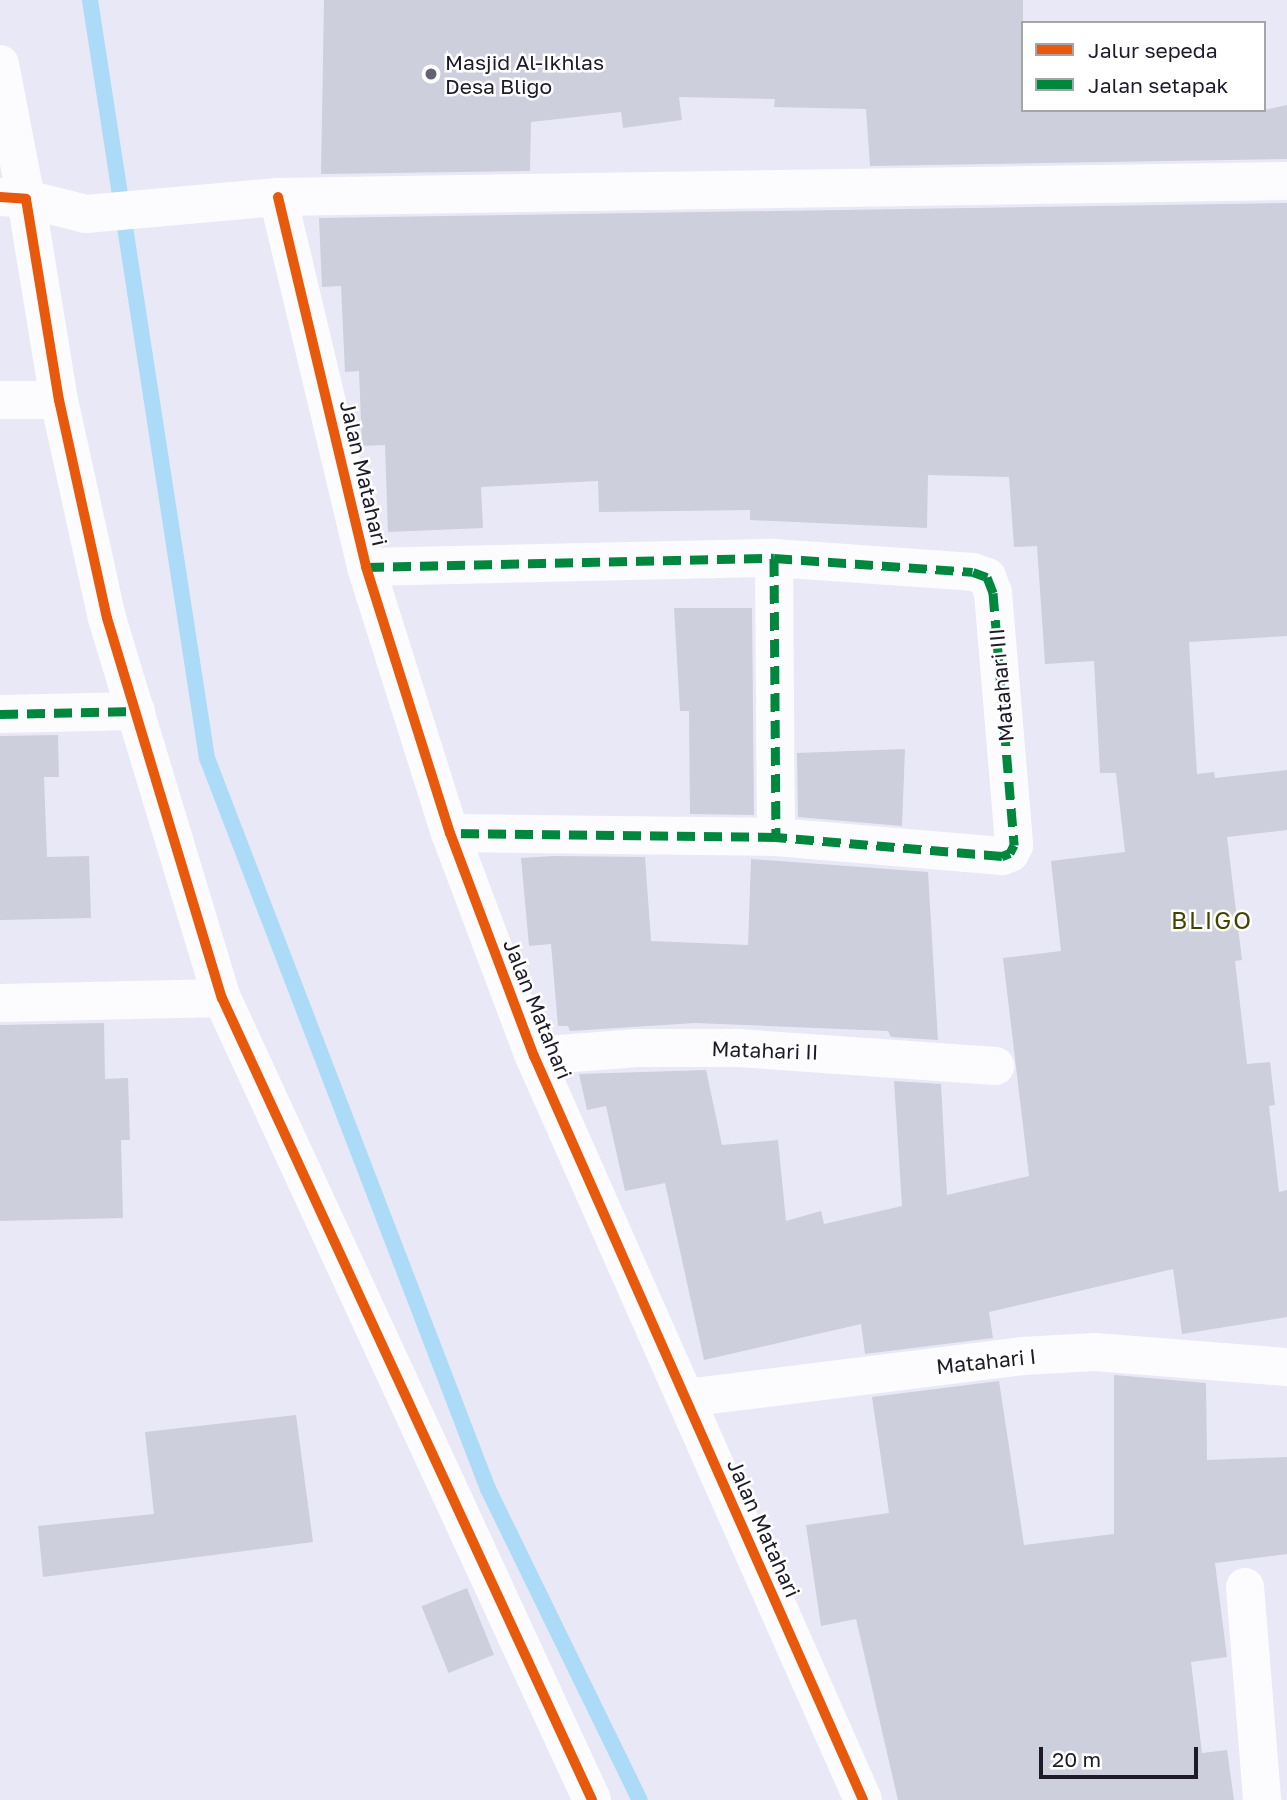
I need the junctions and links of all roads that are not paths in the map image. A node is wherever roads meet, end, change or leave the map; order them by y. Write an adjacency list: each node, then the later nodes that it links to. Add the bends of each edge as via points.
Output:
1 (0, 64): 4 (street)
2 (1287, 181): 3 (street)
3 (278, 197): 4 (street, via 86,214); 8 (street, Jalan Matahari)
4 (13, 198): 6 (street)
5 (0, 400): 6 (street)
6 (59, 400): 9 (street, via 107,618)
7 (774, 558): 8 (street, Matahari III); 12 (street); 12 (street, Matahari III, via 987,577 993,593 1014,845 1002,856)
8 (366, 567): 11 (street, Jalan Matahari)
9 (136, 711): 10 (street); 13 (street)
10 (0, 714)
11 (450, 833): 12 (street, Matahari III); 15 (street, Jalan Matahari)
12 (776, 836)
13 (222, 998): 14 (street); 20 (street)
14 (0, 1003)
15 (534, 1056): 16 (street, Matahari II, via 638,1048 738,1048); 18 (street, Jalan Matahari)
16 (995, 1066)
17 (1287, 1367): 18 (street, Matahari I, via 1095,1352 1046,1354)
18 (686, 1398): 21 (street, Jalan Matahari)
19 (1245, 1587): 22 (street)
20 (592, 1800)
21 (863, 1800)
22 (1262, 1800)

